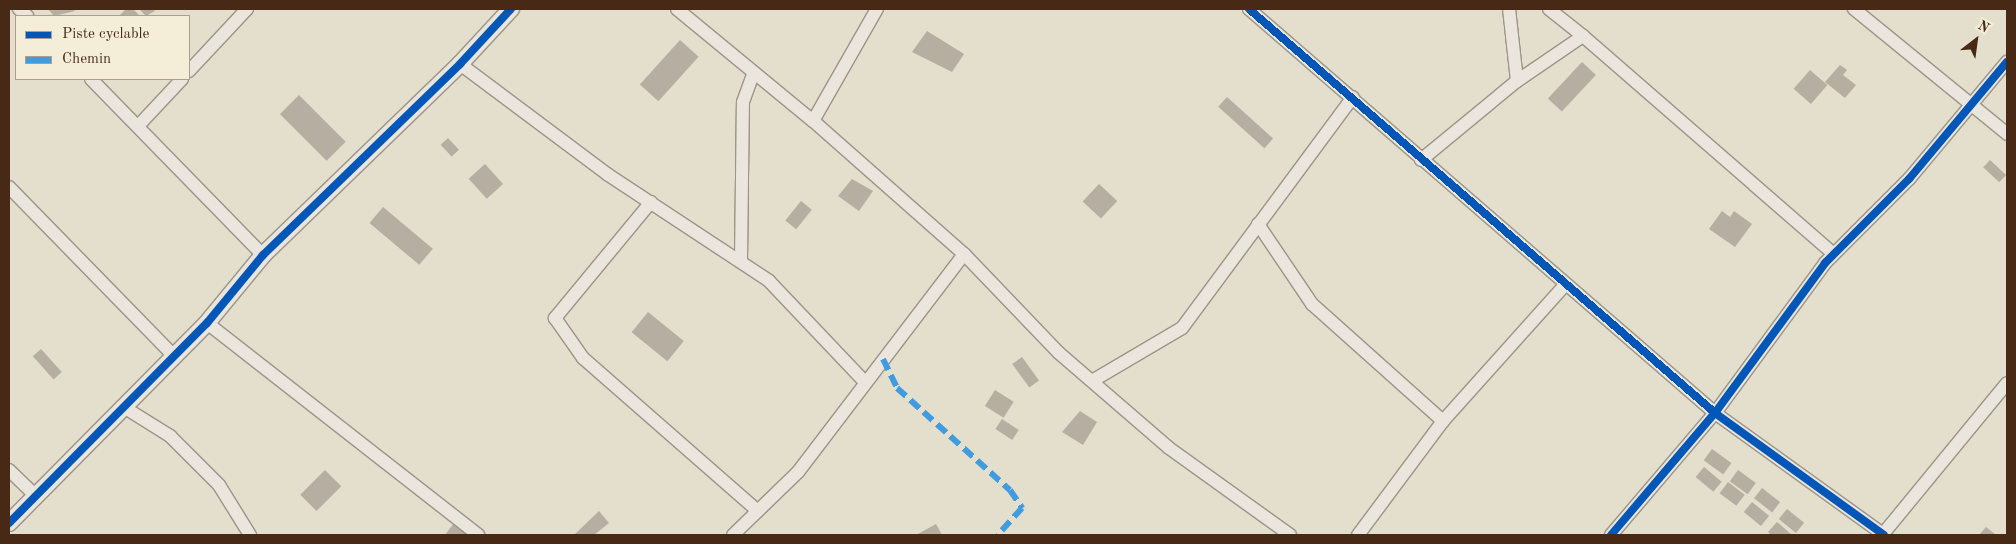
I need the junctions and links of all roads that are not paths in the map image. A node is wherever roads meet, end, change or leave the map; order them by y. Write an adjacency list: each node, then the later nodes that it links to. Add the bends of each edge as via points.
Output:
1 (247, 9): 12 (street)
2 (511, 9): 11 (street)
3 (677, 9): 13 (street)
4 (877, 9): 19 (street)
5 (1248, 9): 17 (street)
6 (1509, 9): 16 (street)
7 (1549, 9): 9 (street)
8 (1854, 9): 18 (street)
9 (1583, 36): 16 (street); 26 (street)
10 (2007, 62): 18 (street)
11 (460, 64): 24 (street); 27 (street)
12 (190, 71)
13 (753, 74): 19 (street); 29 (street, via 743,102)
14 (92, 80): 20 (street)
15 (181, 80): 20 (street)
16 (1517, 81): 22 (street)
17 (1353, 97): 22 (street); 25 (street)
18 (1971, 105): 21 (street); 26 (street, via 1897,192)
19 (813, 121): 28 (street)
20 (139, 125): 27 (street)
21 (2007, 134)
22 (1421, 160): 30 (street)
23 (9, 186): 32 (street)
24 (651, 202): 29 (street); 41 (street, via 555,318 582,358)
25 (1258, 224): 33 (street, via 1182,328); 38 (street, via 1312,304)
26 (1833, 253): 37 (street)
27 (263, 254): 31 (street)
28 (964, 254): 33 (street); 34 (street)
29 (741, 260): 34 (street, via 769,282)
30 (1566, 284): 37 (street); 38 (street)
31 (207, 322): 32 (street); 44 (street)
32 (172, 354): 36 (street)
33 (1092, 381): 46 (street, via 1170,448)
34 (865, 382): 41 (street, via 798,472)
35 (2007, 383): 49 (street)
36 (122, 406): 40 (street); 43 (street, via 170,436 212,478)
37 (1715, 413): 48 (street); 49 (street)
38 (1443, 421): 47 (street)
39 (9, 470): 40 (street)
40 (34, 494): 42 (street)
41 (758, 511): 45 (street)
42 (9, 523)
43 (250, 535)
44 (478, 535)
45 (733, 535)
46 (1290, 535)
47 (1358, 535)
48 (1611, 535)
49 (1884, 535)

